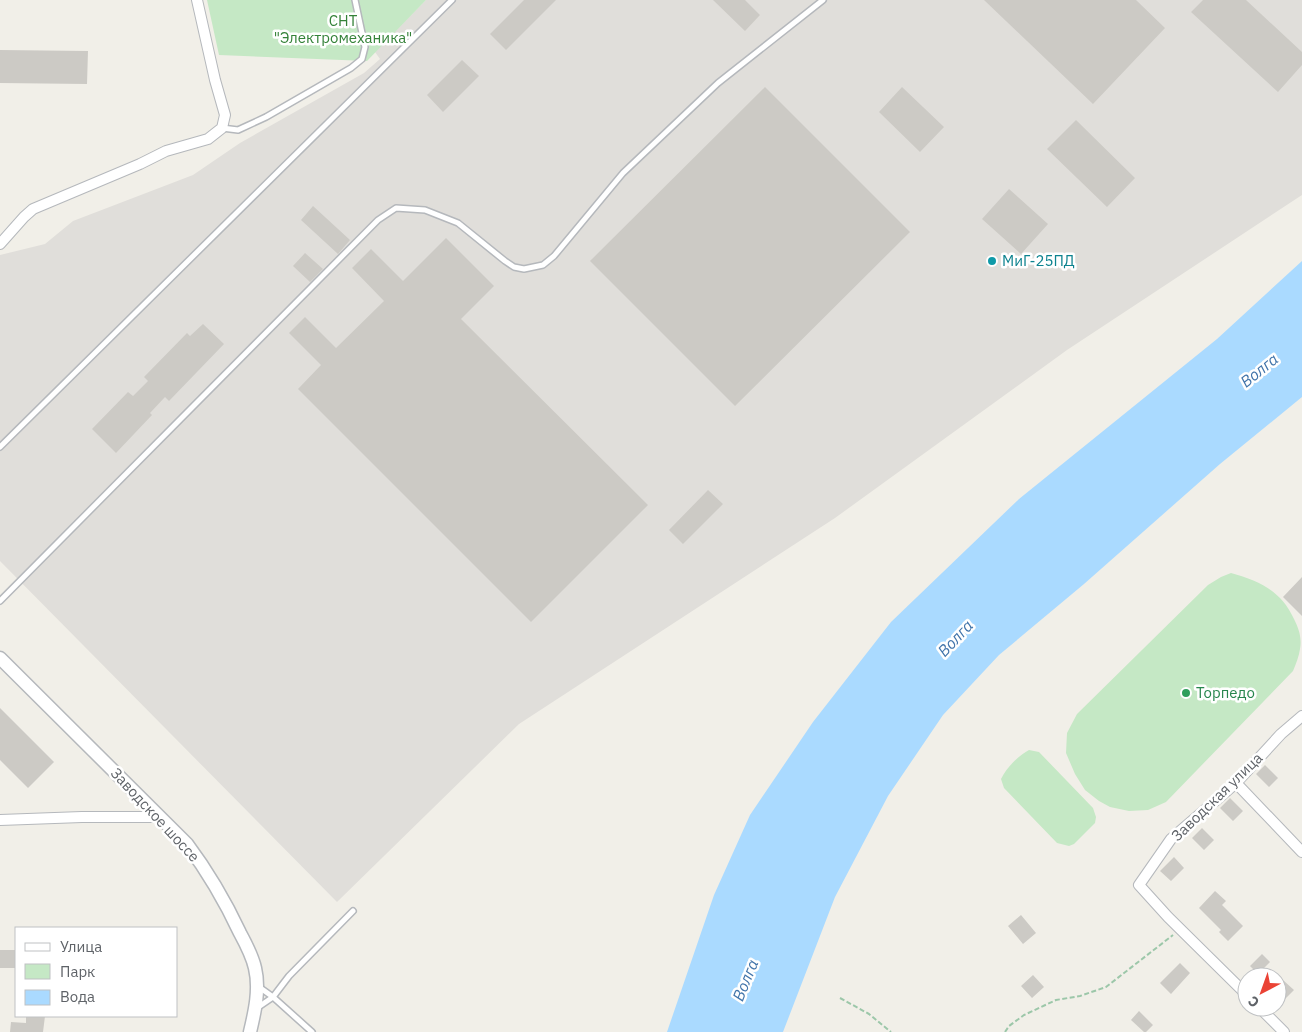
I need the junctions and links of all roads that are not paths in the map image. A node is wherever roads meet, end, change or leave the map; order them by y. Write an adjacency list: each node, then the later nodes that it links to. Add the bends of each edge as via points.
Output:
1 (197, 0): 5 (street, via 225,115)
2 (355, 0): 5 (lane, via 365,48 362,59 343,73 238,130)
3 (452, 0): 7 (lane)
4 (823, 0): 8 (lane, via 718,83 623,173 543,265 524,269 514,267 458,223 424,210 396,208 378,220)
5 (222, 128): 6 (street, via 208,139 166,151 33,209)
6 (0, 244)
7 (0, 447)
8 (0, 601)
9 (0, 658): 12 (street, Заводское шоссе)
10 (1302, 716): 11 (street, Заводская улица)
11 (1236, 783): 14 (street); 16 (street, Заводская улица, via 1171,840 1139,885)
12 (160, 817): 13 (street); 17 (street, Заводское шоссе, via 187,844 209,874 250,954)
13 (0, 820)
14 (1302, 852)
15 (352, 911): 18 (lane)
16 (1237, 985)
17 (257, 986): 18 (lane); 19 (street, Заводское шоссе)
18 (273, 997): 19 (lane); 22 (lane)
19 (256, 1009): 21 (street, Заводское шоссе)
20 (1269, 1017): 23 (street)
21 (250, 1032)
22 (312, 1032)
23 (1284, 1032)

